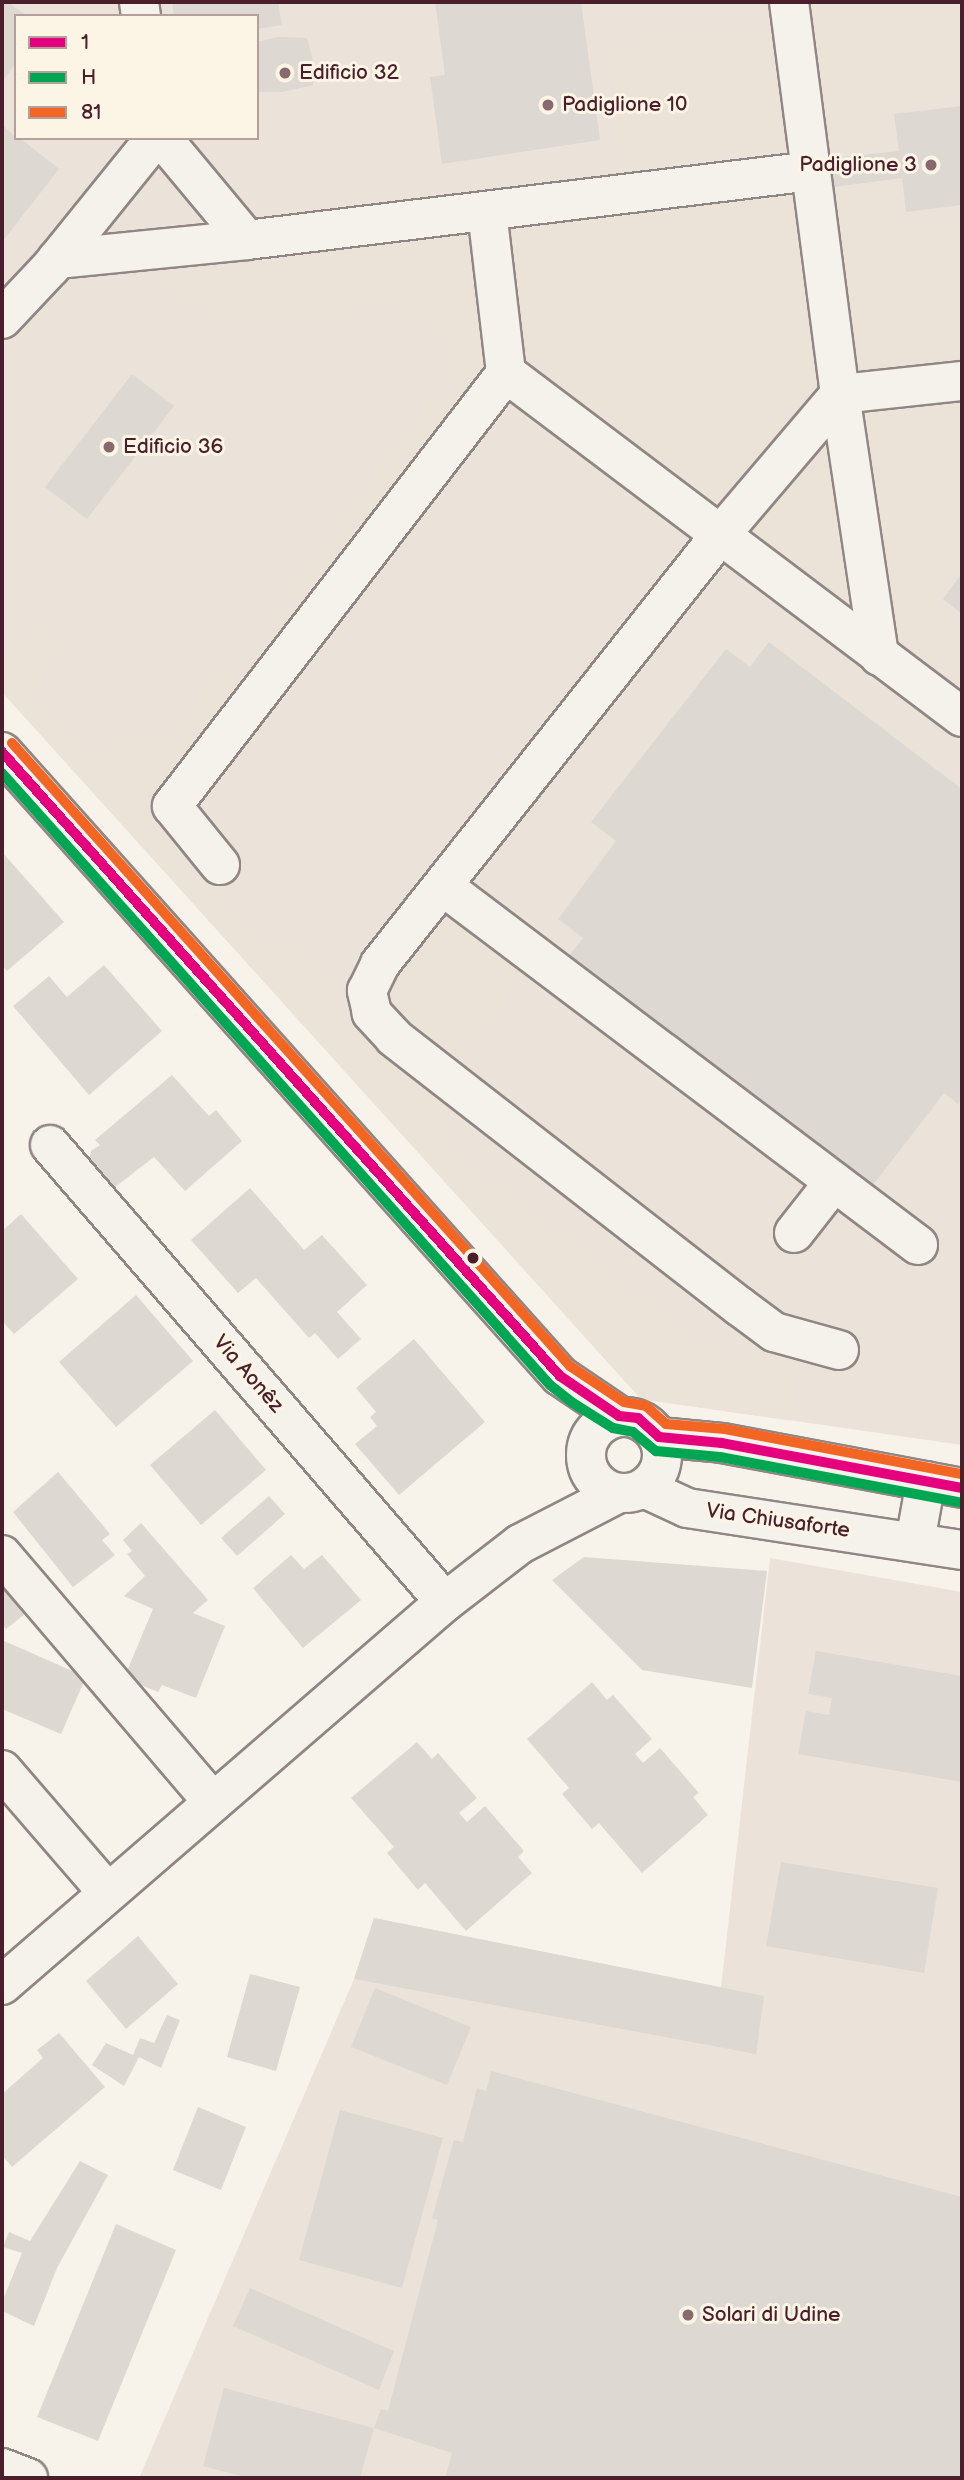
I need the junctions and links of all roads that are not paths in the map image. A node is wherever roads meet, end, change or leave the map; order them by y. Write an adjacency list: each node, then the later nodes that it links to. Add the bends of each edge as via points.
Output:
1 (789, 2): 4 (street)
2 (153, 140): 7 (street)
3 (164, 140): 6 (street)
4 (811, 171): 5 (street); 12 (street)
5 (487, 211): 6 (street); 10 (street)
6 (247, 240): 7 (street)
7 (51, 267): 8 (street); 9 (street)
8 (2, 319)
9 (2, 337)
10 (506, 373): 13 (street); 17 (street, via 172,806)
11 (962, 380): 12 (street)
12 (840, 394): 13 (street); 14 (street)
13 (721, 534): 14 (street); 18 (street)
14 (879, 656): 15 (street)
15 (962, 717)
16 (2, 752): 24 (street)
17 (220, 865)
18 (444, 887): 20 (street); 23 (street, via 370,980 369,1002 382,1026 774,1332)
19 (50, 1145): 32 (street, Via Aonêz)
20 (834, 1182): 21 (street); 22 (street)
21 (794, 1233)
22 (918, 1245)
23 (839, 1350)
24 (560, 1376): 25 (street); 27 (street)
25 (619, 1416): 26 (street, via 638,1418); 27 (street, via 598,1427)
26 (659, 1437): 27 (street, via 661,1469); 28 (street, via 712,1441)
27 (610, 1476): 29 (street, Via Chiusaforte, via 687,1508); 32 (street)
28 (944, 1484): 29 (street)
29 (915, 1542): 30 (street, Via Chiusaforte)
30 (962, 1550)
31 (2, 1555): 34 (street)
32 (445, 1602): 34 (street)
33 (2, 1770): 35 (street)
34 (213, 1802): 35 (street)
35 (108, 1893): 36 (street)
36 (2, 1985)
37 (2, 2468): 38 (street)
38 (28, 2478)

